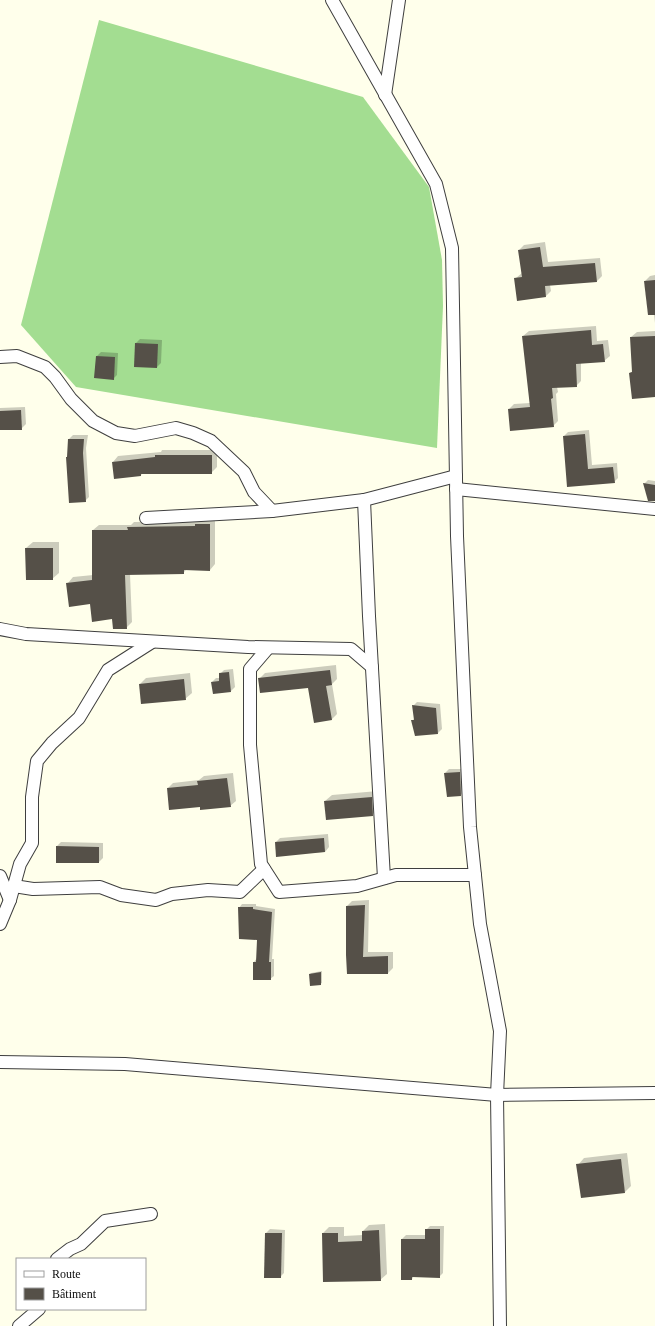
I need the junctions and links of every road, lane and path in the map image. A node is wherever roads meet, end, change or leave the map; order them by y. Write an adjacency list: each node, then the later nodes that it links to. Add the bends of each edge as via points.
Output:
1 (332, 0): 3 (street)
2 (399, 0): 3 (street)
3 (385, 95): 5 (street, via 436,184 452,248)
4 (0, 357): 9 (street, via 17,356 45,367 93,421 116,433 135,436 176,428 193,432 211,441 244,472 254,492)
5 (456, 476): 6 (street); 7 (street)
6 (456, 489): 8 (street); 16 (street, via 469,820)
7 (364, 500): 9 (street); 14 (street)
8 (655, 509)
9 (272, 511): 10 (street)
10 (146, 518)
11 (0, 629): 12 (street, via 26,634)
12 (152, 642): 13 (street); 19 (street, via 108,670 79,718 37,761 32,797 32,843 20,864)
13 (268, 648): 14 (street, via 351,649); 15 (street, via 250,669 250,746 261,864)
14 (372, 667): 18 (street)
15 (264, 870): 18 (street, via 279,892 357,886); 19 (street, via 240,892 208,890 172,894 156,900 121,896 100,887 33,889)
16 (475, 875): 18 (street, via 396,875); 24 (street, via 480,924 500,1031)
17 (0, 876): 20 (street)
18 (384, 878)
19 (14, 886): 20 (street)
20 (10, 900): 21 (street)
21 (0, 924)
22 (0, 1062): 24 (street, via 125,1064)
23 (655, 1093): 24 (street)
24 (497, 1095): 29 (street)
25 (151, 1214): 26 (street, via 105,1221 81,1244)
26 (58, 1258)
27 (38, 1310): 28 (street)
28 (19, 1326)
29 (500, 1326)

